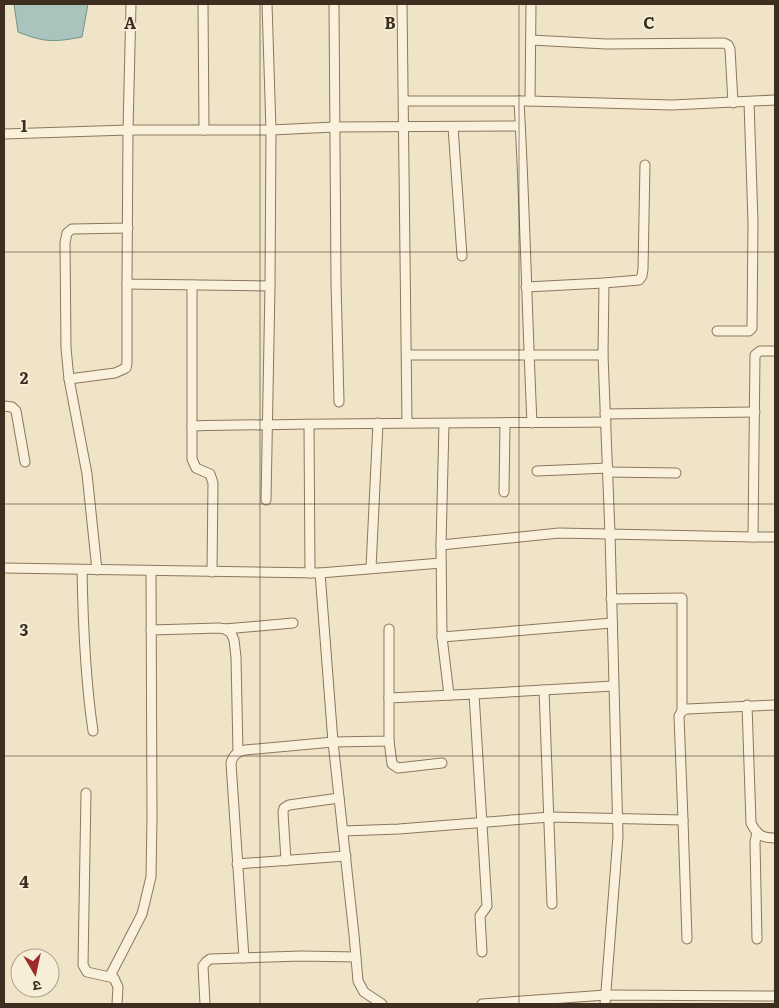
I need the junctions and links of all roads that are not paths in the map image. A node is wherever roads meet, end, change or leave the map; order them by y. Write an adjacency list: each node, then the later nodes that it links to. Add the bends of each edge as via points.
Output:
1 (131, 4): 18 (street)
2 (202, 4): 19 (street)
3 (267, 4): 20 (street)
4 (334, 4): 16 (street)
5 (402, 4): 9 (street)
6 (531, 4): 7 (street)
7 (531, 40): 11 (street); 12 (street, via 606,44 724,43 730,49)
8 (775, 100): 13 (street)
9 (404, 101): 10 (street); 14 (street)
10 (519, 101): 11 (street); 15 (street)
11 (530, 101): 12 (street, via 672,105)
12 (733, 102): 13 (street)
13 (749, 102): 30 (street, via 752,328 749,331)
14 (404, 126): 16 (street); 17 (street); 34 (street)
15 (520, 126): 17 (street); 29 (street)
16 (334, 127): 20 (street); 36 (street)
17 (453, 127): 24 (street)
18 (128, 130): 19 (street); 21 (street); 23 (street)
19 (204, 130): 20 (street)
20 (271, 130): 28 (street)
21 (4, 134)
22 (645, 165): 25 (street, via 642,276 639,280)
23 (128, 228): 26 (street); 35 (street, via 76,228 67,233 66,348)
24 (462, 256)
25 (604, 283): 29 (street); 33 (street)
26 (127, 284): 27 (street); 35 (street, via 126,368 116,373)
27 (192, 285): 28 (street); 47 (street)
28 (270, 286): 45 (street)
29 (526, 287): 32 (street)
30 (717, 331)
31 (775, 351): 38 (street, via 760,351 755,355)
32 (529, 355): 33 (street); 34 (street); 41 (street)
33 (603, 355): 39 (street)
34 (407, 356): 40 (street)
35 (69, 379): 62 (street, via 87,474)
36 (339, 402)
37 (4, 406): 48 (street, via 16,411)
38 (755, 412): 39 (street); 56 (street)
39 (605, 418): 41 (street); 49 (street)
40 (407, 422): 42 (street); 44 (street)
41 (532, 422): 43 (street)
42 (378, 423): 46 (street); 60 (street)
43 (505, 423): 44 (street); 52 (street)
44 (444, 424): 57 (street)
45 (268, 425): 46 (street); 47 (street); 53 (street)
46 (309, 425): 65 (street)
47 (192, 426): 64 (street, via 193,464 210,474 213,483)
48 (25, 462)
49 (608, 470): 50 (street); 51 (street); 54 (street)
50 (537, 471)
51 (676, 473)
52 (504, 492)
53 (266, 500)
54 (610, 534): 56 (street); 57 (street, via 559,533); 67 (street)
55 (775, 536): 56 (street)
56 (753, 537)
57 (441, 545): 58 (street)
58 (441, 563): 60 (street); 73 (street)
59 (4, 568): 61 (street)
60 (371, 568): 66 (street)
61 (82, 570): 62 (street); 82 (street, via 86,683)
62 (97, 570): 63 (street)
63 (151, 572): 64 (street); 72 (street)
64 (212, 572): 65 (street)
65 (310, 573): 66 (street)
66 (320, 573): 84 (street)
67 (611, 599): 69 (street); 81 (street, via 682,598)
68 (293, 623): 70 (street)
69 (612, 623): 73 (street); 74 (street)
70 (226, 629): 72 (street); 85 (street, via 234,640 236,658)
71 (389, 629): 78 (street)
72 (151, 630): 105 (street, via 150,877 142,914)
73 (442, 638): 77 (street)
74 (613, 686): 75 (street); 90 (street)
75 (544, 690): 76 (street); 89 (street)
76 (474, 694): 77 (street); 92 (street)
77 (449, 695): 78 (street)
78 (389, 698): 83 (street)
79 (747, 705): 80 (street); 81 (street); 94 (street, via 751,823)
80 (775, 705)
81 (682, 711): 91 (street, via 679,716)
82 (93, 731)
83 (389, 741): 84 (street); 86 (street, via 395,766)
84 (333, 742): 85 (street); 88 (street)
85 (238, 752): 98 (street, via 230,763)
86 (442, 763)
87 (86, 792): 105 (street, via 84,965 87,972)
88 (339, 798): 93 (street); 97 (street, via 284,808)
89 (550, 817): 90 (street); 92 (street); 99 (street)
90 (618, 818): 91 (street); 107 (street)
91 (683, 820): 100 (street)
92 (482, 822): 93 (street); 102 (street, via 487,906 480,916)
93 (343, 831): 96 (street)
94 (757, 832): 95 (street, via 763,838); 101 (street)
95 (775, 838)
96 (346, 856): 97 (street); 103 (street)
97 (286, 861): 98 (street)
98 (236, 864): 104 (street)
99 (552, 904)
100 (687, 939)
101 (757, 939)
102 (482, 952)
103 (356, 957): 104 (street); 111 (street, via 360,986)
104 (244, 958): 110 (street, via 216,958 206,962)
105 (110, 976): 109 (street, via 116,982)
106 (775, 996): 108 (street)
107 (605, 999): 108 (street); 112 (street)
108 (716, 1000)
109 (117, 1004)
110 (205, 1004)
111 (382, 1004)
112 (482, 1004)

